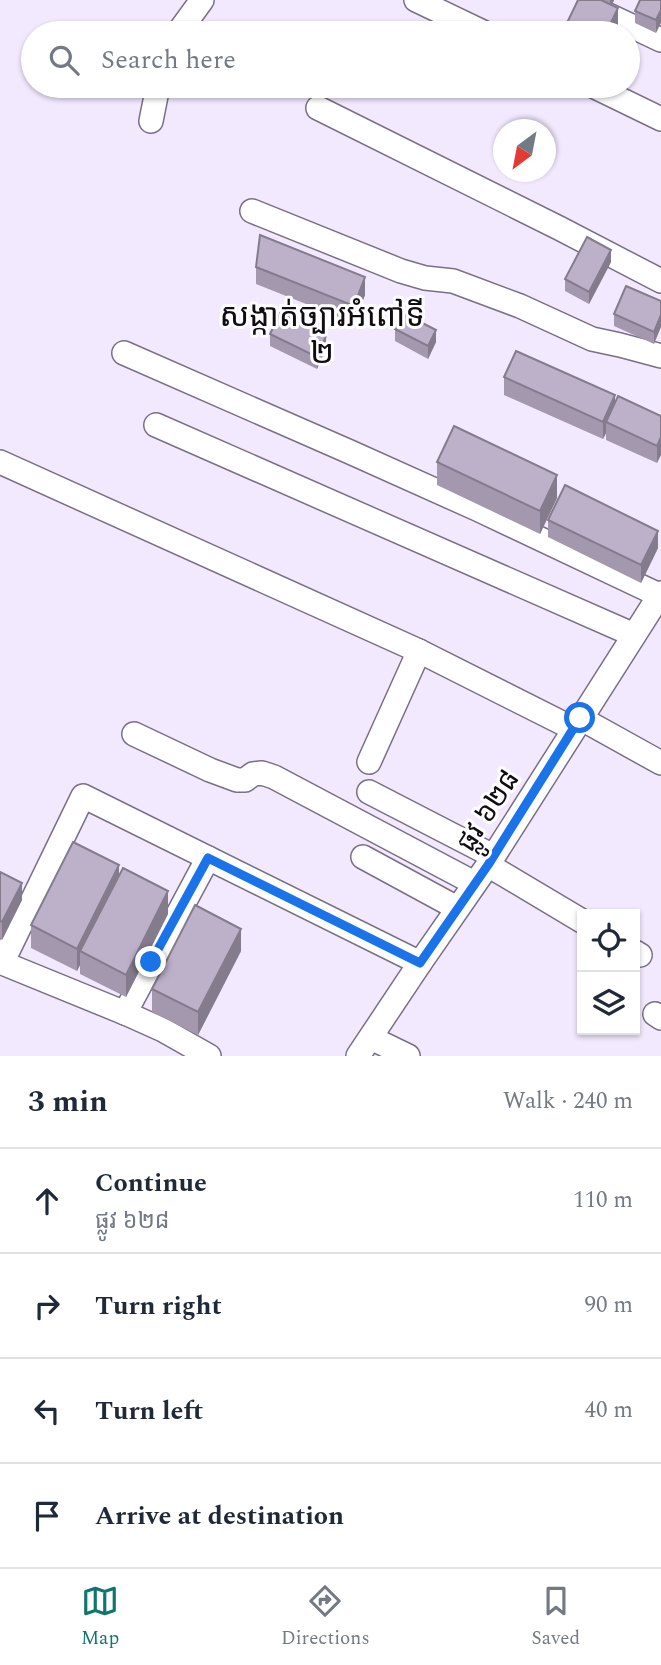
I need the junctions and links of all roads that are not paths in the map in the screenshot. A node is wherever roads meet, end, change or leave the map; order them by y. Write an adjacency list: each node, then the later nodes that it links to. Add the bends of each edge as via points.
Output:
1 (202, 0): 4 (street)
2 (416, 0): 5 (street)
3 (580, 1): 6 (street)
4 (187, 21)
5 (460, 21)
6 (622, 21)
7 (640, 30): 8 (street)
8 (661, 40)
9 (156, 98): 13 (street)
10 (618, 98): 12 (street)
11 (318, 108): 15 (street)
12 (661, 119)
13 (151, 121)
14 (252, 211): 17 (street, via 401,271 453,281 520,306 592,339)
15 (661, 281)
16 (124, 353): 20 (street)
17 (661, 356)
18 (156, 425): 21 (street)
19 (0, 462): 22 (street)
20 (660, 594): 21 (street, ផ្លូវ ៦២៨)
21 (634, 635): 23 (street, ផ្លូវ ៦២៨)
22 (419, 651): 23 (street); 25 (street)
23 (577, 724): 26 (street); 30 (street, ផ្លូវ ៦២៨)
24 (134, 734): 30 (street, via 237,780 262,773 274,777)
25 (369, 762)
26 (661, 763)
27 (369, 792): 30 (street)
28 (363, 857): 31 (street)
29 (208, 858): 33 (street, via 83,796); 34 (street); 35 (street)
30 (485, 868): 31 (street, ផ្លូវ ៦២៨); 32 (street)
31 (457, 908): 34 (street, ផ្លូវ ៦២៨)
32 (577, 918)
33 (1, 962): 35 (street)
34 (420, 963): 36 (street, ផ្លូវ ៦២៨)
35 (125, 1013): 37 (street)
36 (365, 1047): 38 (street)
37 (209, 1056)
38 (408, 1056)

